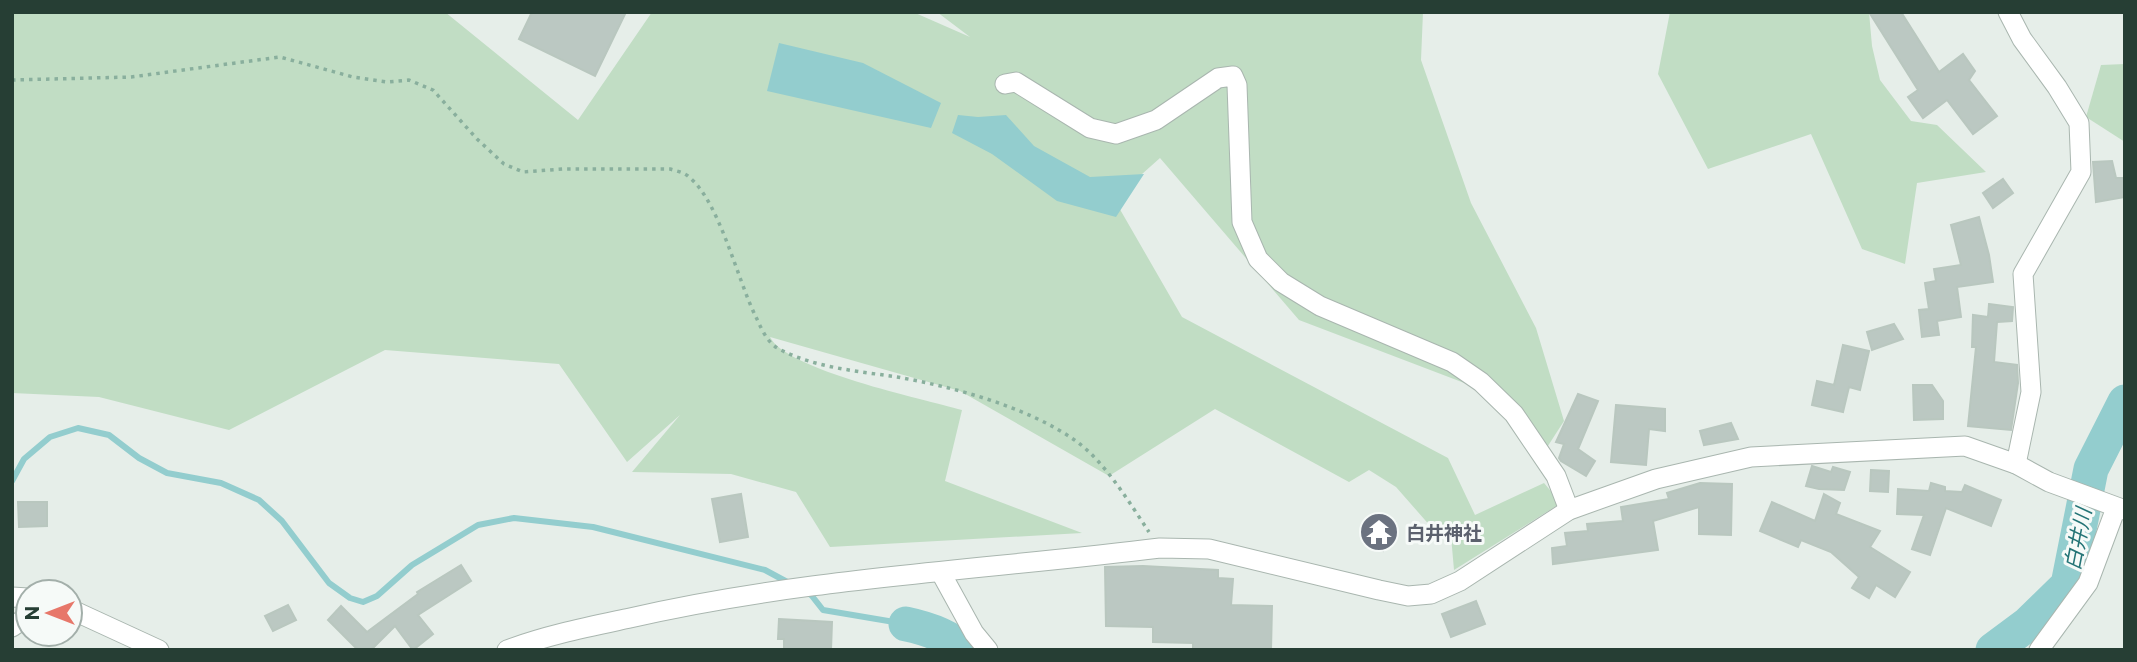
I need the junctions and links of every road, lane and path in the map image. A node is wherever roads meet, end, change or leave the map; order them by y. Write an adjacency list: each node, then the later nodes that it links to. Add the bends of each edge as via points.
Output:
1 (2008, 12): 4 (street, via 2079,123 2081,172 2023,274 2031,391)
2 (12, 80): 7 (path, via 131,77 280,57 353,77 409,80 433,90 504,164 523,172 670,169 687,174 699,186 753,311 777,348 823,365 943,385 1033,417 1077,442 1115,482)
3 (1005, 84): 6 (street, via 1016,82 1090,128 1116,134 1156,120 1218,78 1233,76 1242,222 1258,259 1281,282 1320,306 1452,362 1481,382 1514,414 1556,476)
4 (2016, 464): 5 (street); 6 (street, via 1965,446 1751,457 1656,479)
5 (2120, 509): 14 (street, via 2088,583)
6 (1569, 510): 7 (street, via 1460,581 1432,594 1408,596 1209,549)
7 (1160, 548): 8 (street)
8 (941, 573): 10 (street, via 679,606); 13 (street)
9 (84, 615): 11 (street)
10 (553, 643): 12 (street)
11 (159, 650)
12 (507, 650)
13 (988, 650)
14 (2039, 650)

